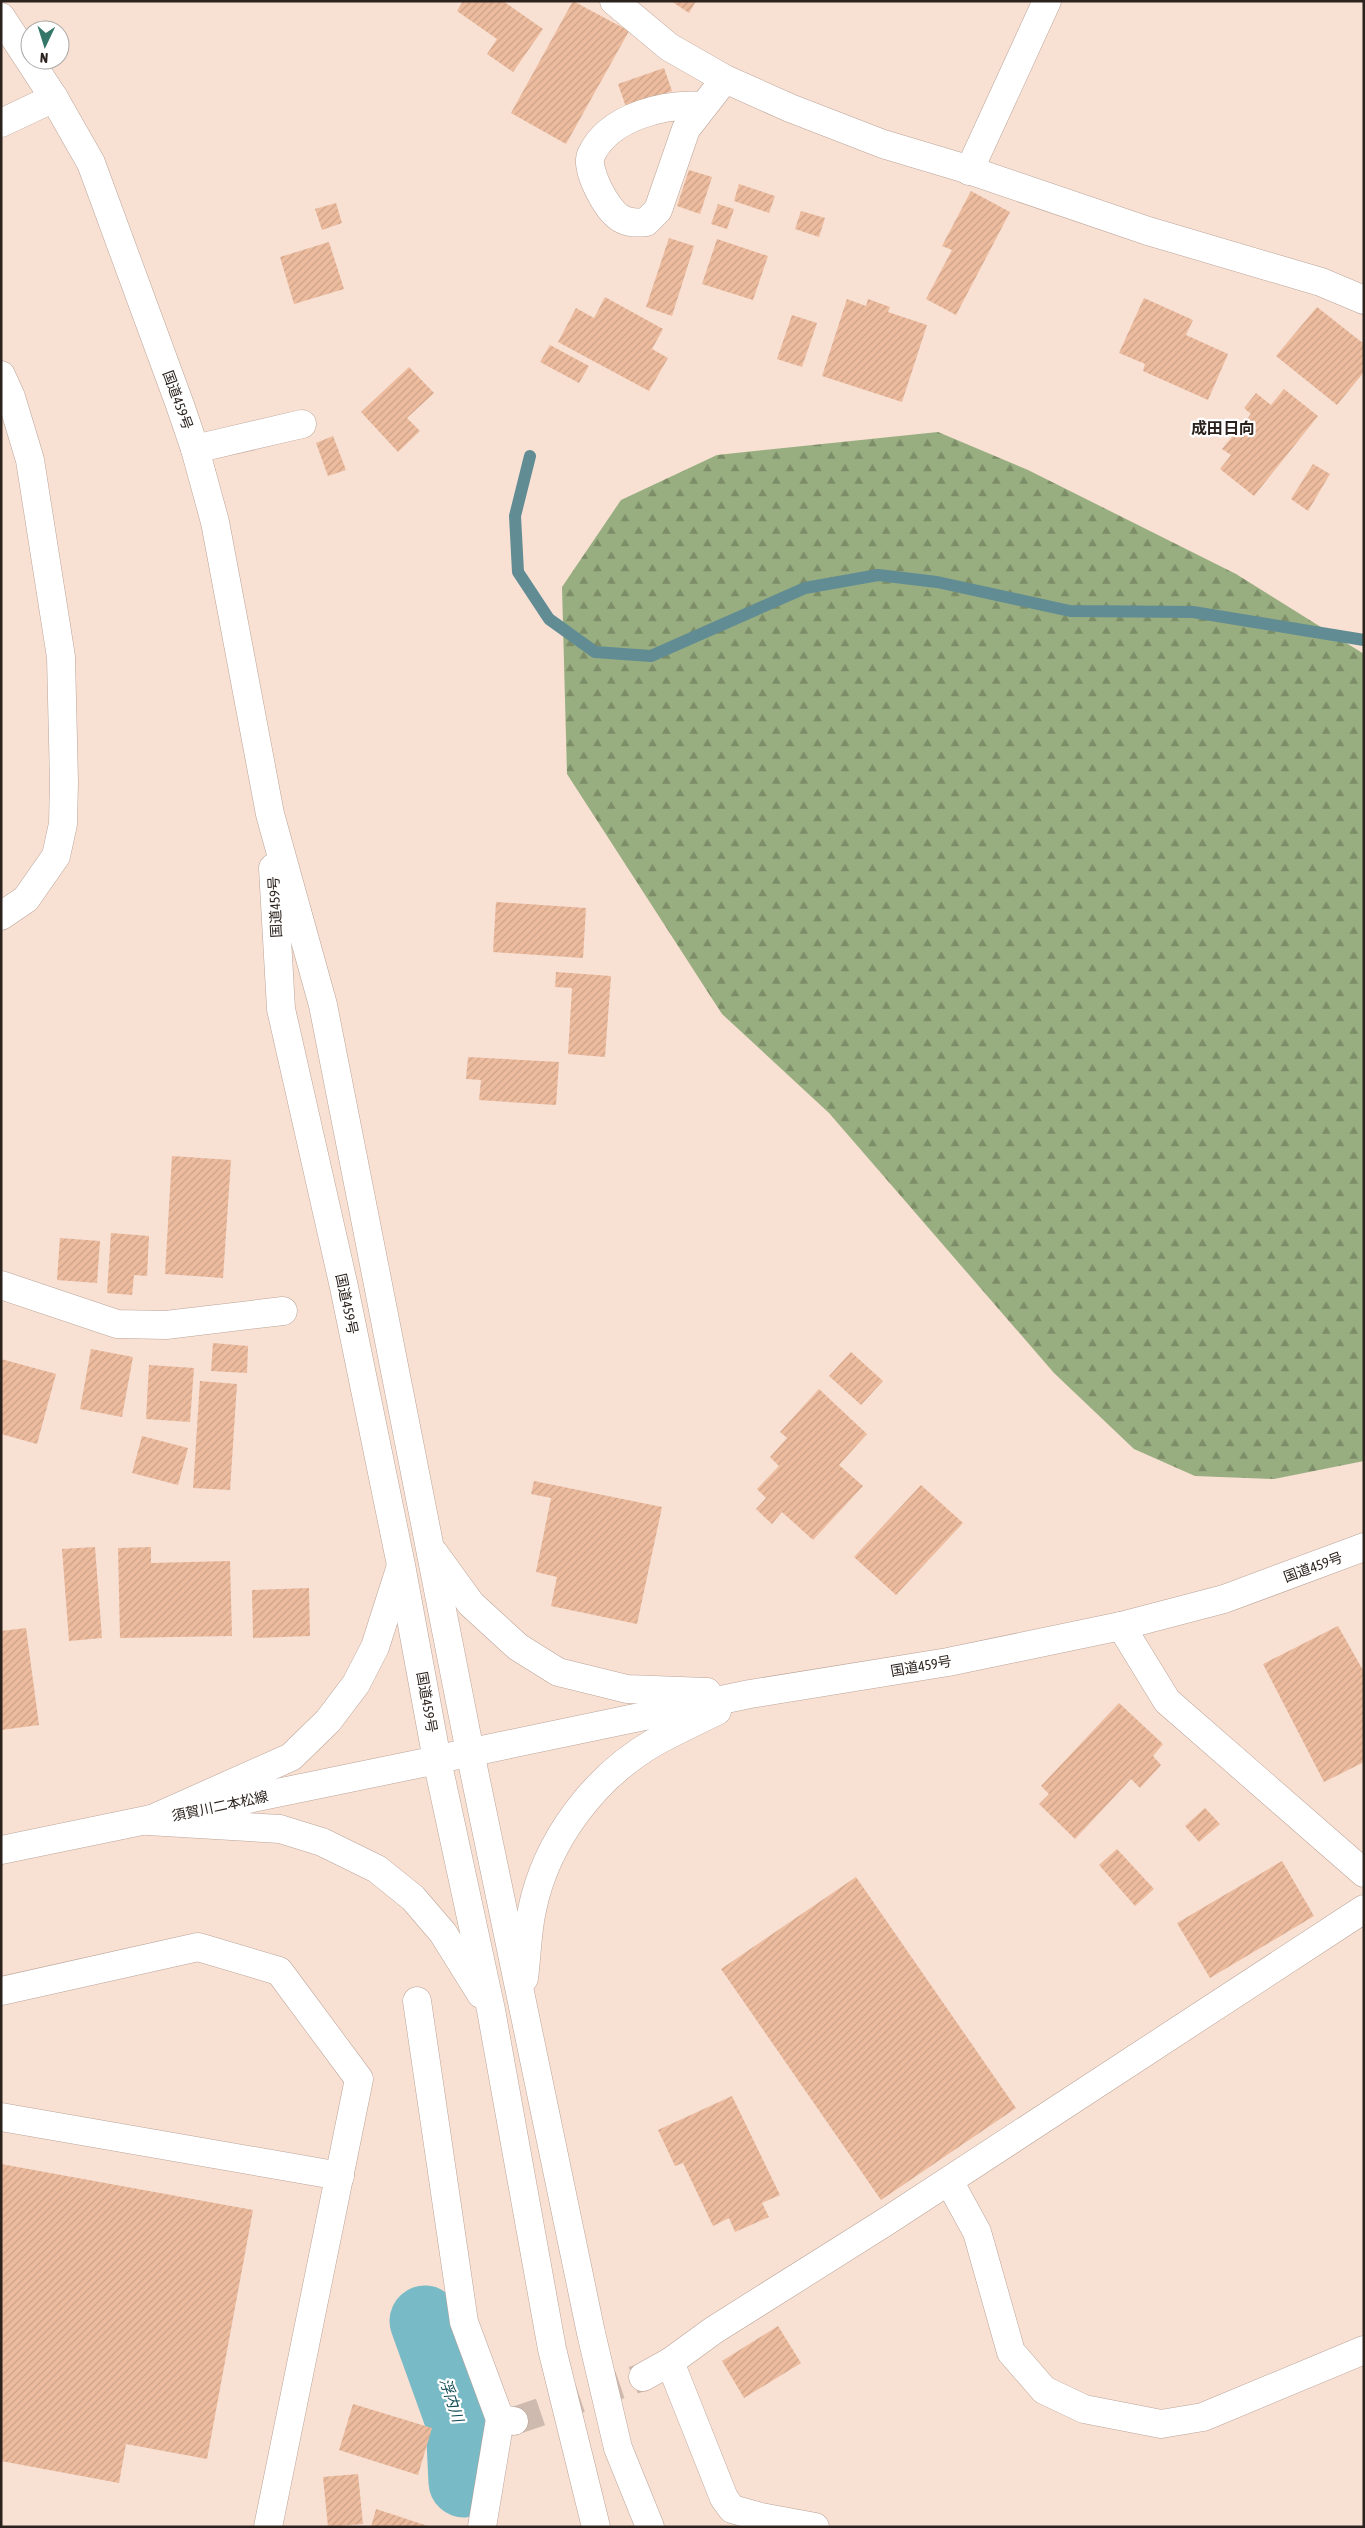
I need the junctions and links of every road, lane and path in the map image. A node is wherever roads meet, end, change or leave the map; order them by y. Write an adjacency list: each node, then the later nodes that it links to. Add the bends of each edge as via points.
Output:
1 (614, 1): 4 (main road, via 669,47)
2 (1047, 1): 8 (main road)
3 (1, 17): 5 (main road, 国道459号)
4 (725, 79): 6 (main road); 8 (main road, via 884,144)
5 (54, 98): 7 (main road); 12 (main road, 国道459号, via 91,163)
6 (704, 106): 6 (main road, via 686,129 658,210 646,222 630,223 618,217 591,174 590,157 602,138 627,121 659,108 682,104)
7 (1, 123)
8 (969, 171): 9 (main road, via 1148,231 1321,282)
9 (1364, 300)
10 (1, 375): 14 (main road, via 30,460 60,648 64,782 63,824 56,856 26,899)
11 (302, 424): 12 (main road)
12 (195, 449): 13 (main road, 国道459号, via 215,522)
13 (270, 814): 17 (main road, 国道459号, via 323,1004); 19 (main road, 国道459号, via 281,1009 344,1287)
14 (1, 916)
15 (1, 1285): 16 (main road, via 117,1324 166,1325)
16 (283, 1311)
17 (429, 1546): 21 (main road, via 472,1604 518,1648 558,1672 627,1689); 22 (main road, 国道459号)
18 (1364, 1547): 20 (main road, 国道459号, via 1224,1599)
19 (401, 1565): 23 (main road, 国道459号); 24 (main road, via 375,1648 356,1684 328,1720 291,1756)
20 (1121, 1626): 21 (main road, 国道459号, via 948,1662); 26 (main road, via 1167,1701)
21 (750, 1694): 22 (main road, 国道459号); 30 (main road, via 654,1743 588,1798 563,1830 544,1868 532,1910)
22 (470, 1752): 23 (main road, 国道459号); 30 (main road)
23 (437, 1760): 24 (main road, 須賀川二本松線); 31 (main road)
24 (148, 1821): 25 (main road, 須賀川二本松線); 31 (main road, via 280,1830 322,1842 377,1870 413,1898 443,1933)
25 (1, 1850)
26 (1364, 1873)
27 (1364, 1909): 34 (main road)
28 (1, 1990): 33 (main road, via 198,1947 279,1971 359,2079)
29 (417, 2001): 39 (main road, via 464,2322 507,2420)
30 (522, 2004): 41 (main road, via 618,2448)
31 (491, 2010): 40 (main road, via 552,2349)
32 (1, 2117): 33 (main road)
33 (340, 2176): 38 (main road)
34 (949, 2181): 35 (main road, via 977,2232 1011,2352 1044,2390 1084,2409 1161,2424 1202,2417); 36 (main road, via 714,2330)
35 (1364, 2350)
36 (670, 2362): 37 (main road); 42 (main road, via 724,2498 732,2509)
37 (643, 2376)
38 (268, 2527)
39 (482, 2527)
40 (596, 2527)
41 (650, 2527)
42 (815, 2527)

